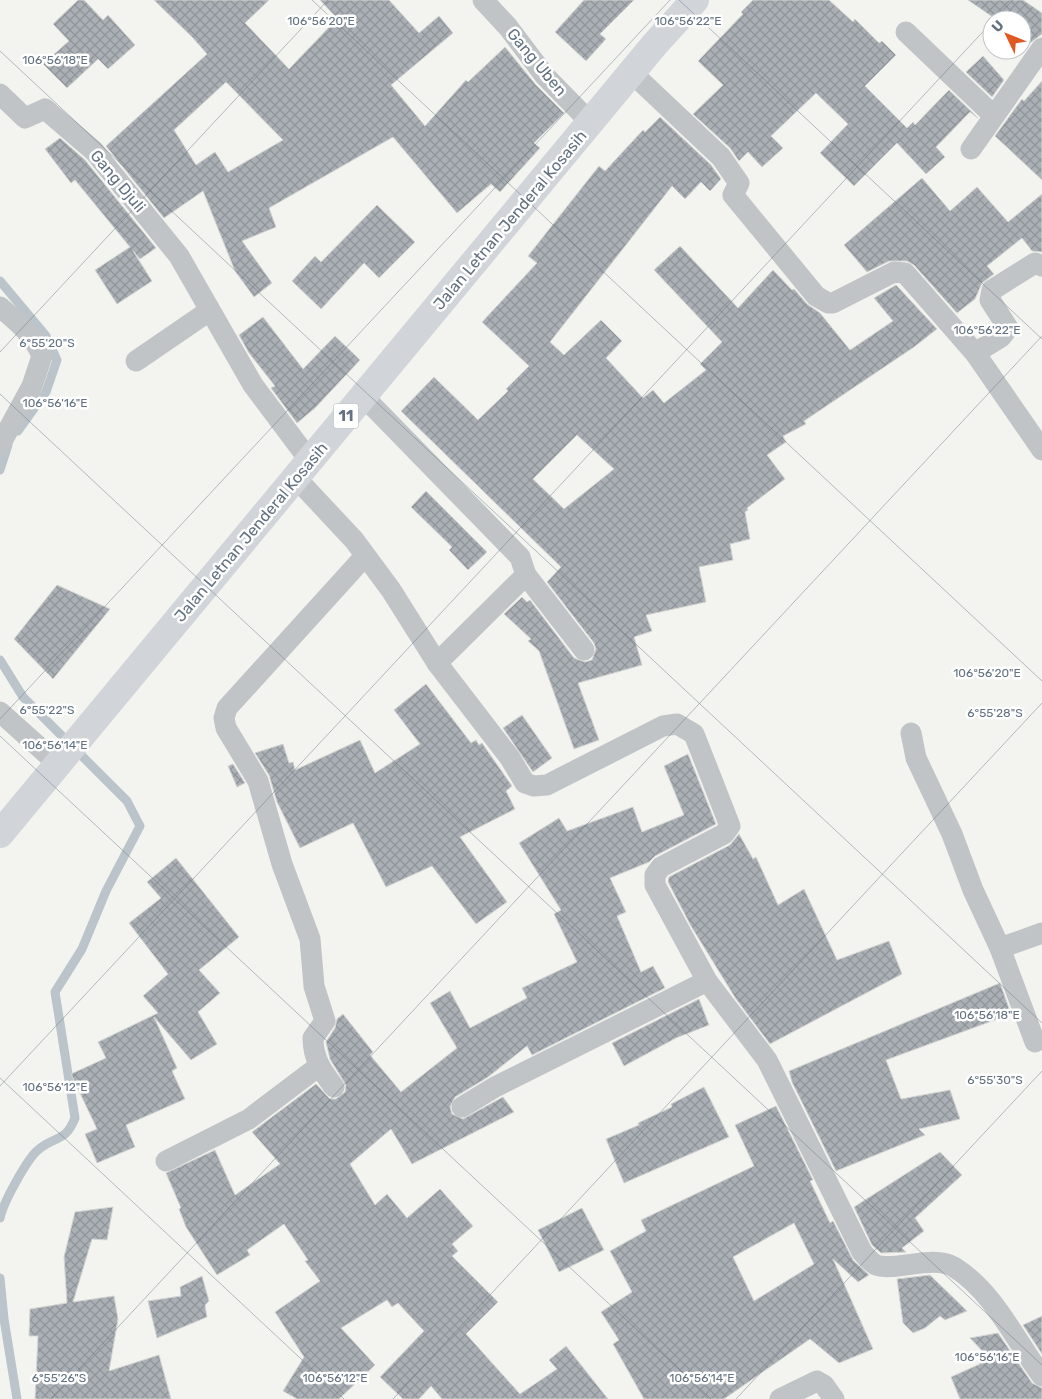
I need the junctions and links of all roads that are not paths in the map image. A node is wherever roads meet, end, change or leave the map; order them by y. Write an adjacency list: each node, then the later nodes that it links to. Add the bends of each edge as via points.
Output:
1 (483, 0): 8 (street, Gang Uben, via 545,76)
2 (695, 0): 5 (highway, Jalan Letnan Jenderal Kosasih / 11)
3 (906, 32): 7 (street)
4 (1042, 48): 7 (street)
5 (632, 73): 8 (highway, Jalan Letnan Jenderal Kosasih / 11); 13 (street, via 722,157 739,183 733,195 816,296 833,303 894,272 905,273)
6 (0, 94): 12 (street, Gang Djuli, via 24,118 45,109 94,151 179,256)
7 (994, 116): 9 (street)
8 (591, 123): 15 (highway, Jalan Letnan Jenderal Kosasih / 11)
9 (971, 149)
10 (1042, 266): 13 (street, via 1035,263 1027,266 992,290 990,300 1008,328 1001,337)
11 (0, 308): 16 (street, via 36,340 42,356 32,386)
12 (209, 311): 14 (street); 18 (street, Gang Djuli)
13 (975, 353): 17 (street)
14 (136, 361)
15 (363, 396): 18 (highway, Jalan Letnan Jenderal Kosasih / 11); 20 (street, via 520,557)
16 (0, 445)
17 (1042, 450)
18 (303, 470): 19 (street, Gang Djuli); 25 (highway, Jalan Letnan Jenderal Kosasih / 11)
19 (365, 556): 22 (street, Gang Djuli, via 391,590); 31 (street, via 228,708 224,718 232,742 258,781 282,864 310,939 314,986 325,1021 313,1038)
20 (526, 575): 21 (street); 22 (street)
21 (584, 650)
22 (437, 663): 29 (street, Gang Djuli, via 510,758 525,783 534,786 546,785 663,726 677,724 694,734 730,826 724,834 661,867 655,875 655,885)
23 (0, 712): 25 (street)
24 (912, 733): 28 (street, via 916,758)
25 (58, 764): 26 (highway, Jalan Letnan Jenderal Kosasih / 11)
26 (0, 834)
27 (1042, 933): 28 (street)
28 (1000, 948): 30 (street)
29 (707, 981): 33 (street, via 495,1087); 35 (street, via 767,1060 862,1252 880,1266 938,1262 954,1267 983,1291)
30 (1035, 1042)
31 (318, 1066): 32 (street); 34 (street, via 249,1119)
32 (334, 1087)
33 (462, 1107)
34 (166, 1161)
35 (1042, 1376)
36 (780, 1399): 37 (street, via 817,1381)
37 (834, 1399)

